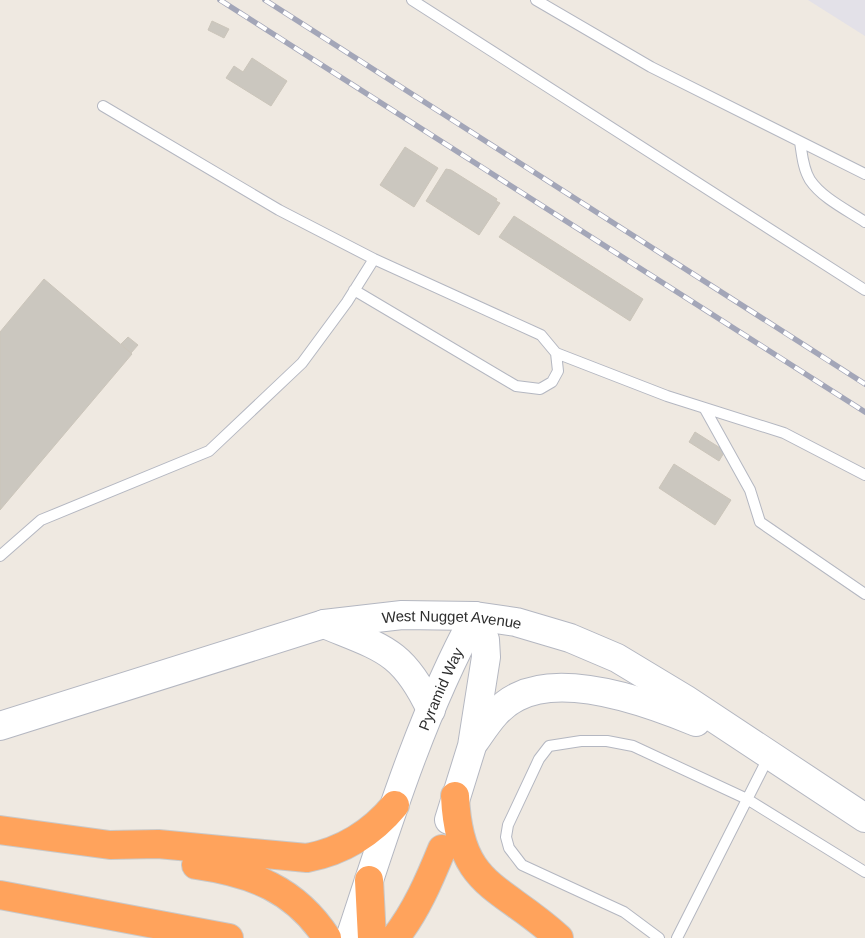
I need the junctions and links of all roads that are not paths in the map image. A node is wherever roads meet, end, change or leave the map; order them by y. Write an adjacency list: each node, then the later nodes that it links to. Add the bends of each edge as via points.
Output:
1 (412, 0): 9 (lane)
2 (536, 0): 4 (lane, via 652,66)
3 (103, 106): 7 (lane, via 279,210)
4 (800, 142): 5 (lane); 6 (lane, via 803,164 810,180 828,198)
5 (865, 174)
6 (865, 222)
7 (374, 260): 8 (lane); 10 (lane, via 541,335)
8 (354, 290): 10 (lane, via 516,386 540,389 552,382 558,372); 13 (lane, via 302,364 209,451 42,520)
9 (865, 290)
10 (556, 353): 11 (lane)
11 (705, 408): 12 (lane, via 784,433); 14 (lane, via 750,490 760,522)
12 (865, 475)
13 (0, 556)
14 (865, 594)
15 (475, 616): 16 (street, West Nugget Avenue, via 402,615); 17 (street, Pyramid Way, via 452,659); 19 (street, Pyramid Way, via 485,640 486,657); 20 (street, West Nugget Avenue, via 516,622 570,638 617,658)
16 (324, 624): 17 (street, via 381,647 395,657 411,672); 18 (street, West Nugget Avenue)
17 (431, 710): 23 (street, Pyramid Way)
18 (0, 726)
19 (472, 746): 20 (street, via 491,717 518,696 552,689 582,690 654,704); 21 (street, Pyramid Way)
20 (763, 752): 22 (lane); 24 (street, West Nugget Avenue)
21 (455, 796): 27 (street, Pyramid Way); 37 (highway, via 463,848 476,872)
22 (747, 799): 28 (lane); 38 (lane, via 633,746 581,741 549,746 539,759 508,825 506,837 510,848 522,865 624,912); 39 (lane)
23 (395, 805): 26 (highway, via 360,838 326,854 307,858 158,844); 29 (street, Pyramid Way)
24 (865, 818)
25 (0, 830): 26 (highway)
26 (110, 845): 32 (highway, via 155,859 227,869 264,882 295,902)
27 (442, 849): 35 (highway, via 423,894); 36 (street, Pyramid Way)
28 (865, 872)
29 (369, 880): 33 (street, Pyramid Way); 34 (highway)
30 (0, 894): 31 (highway)
31 (229, 938)
32 (327, 938)
33 (350, 938)
34 (372, 938)
35 (395, 938)
36 (412, 938)
37 (559, 938)
38 (659, 938)
39 (676, 938)

